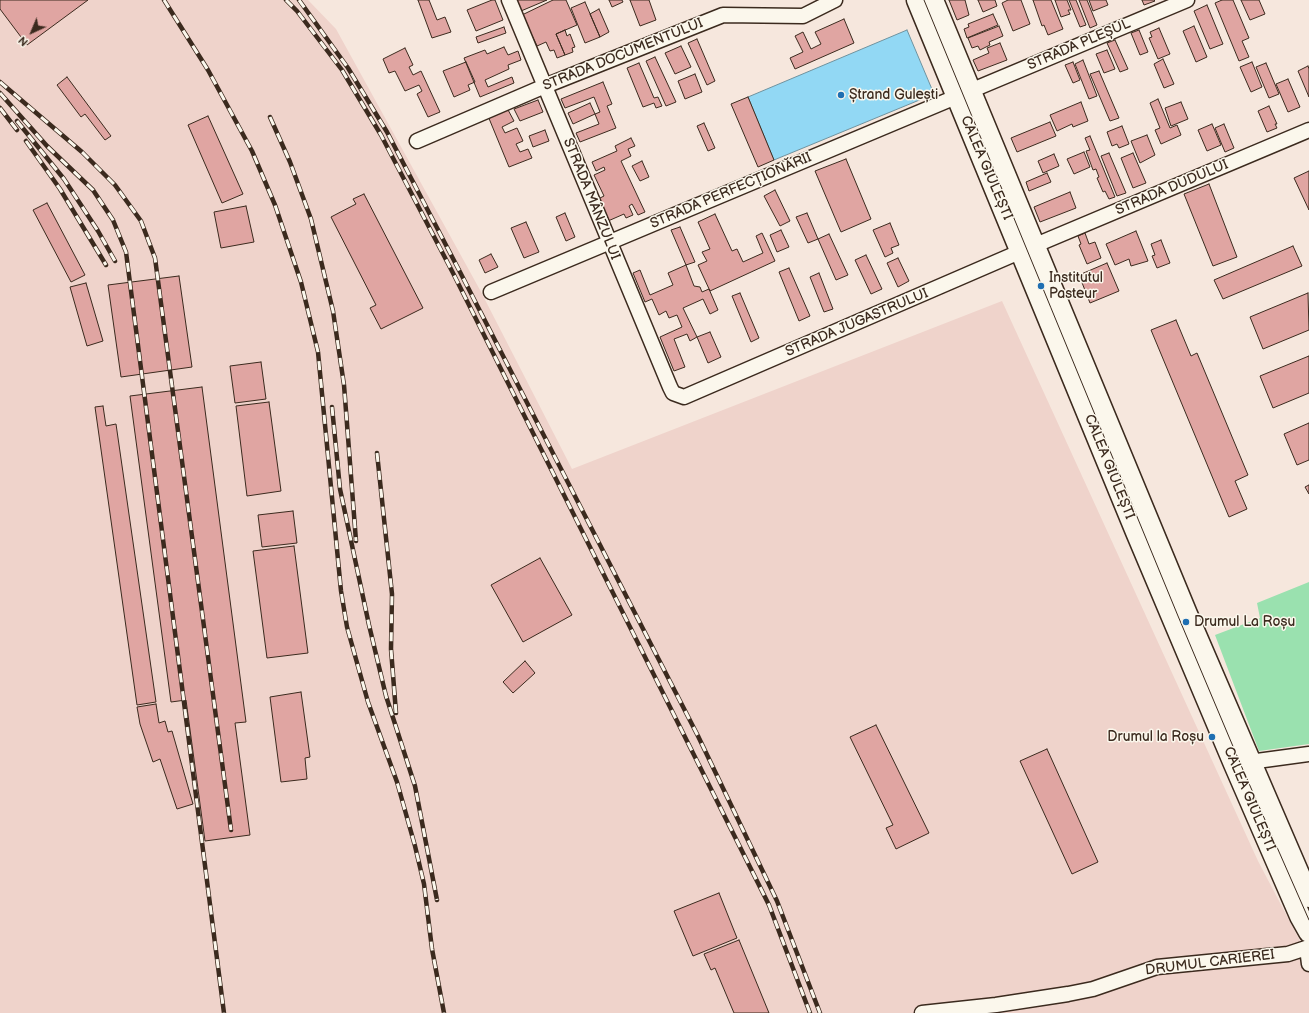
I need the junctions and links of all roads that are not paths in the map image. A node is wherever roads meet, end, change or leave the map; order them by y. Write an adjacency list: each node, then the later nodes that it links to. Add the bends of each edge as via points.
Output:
1 (509, 0): 6 (street, STRADA MÂNZULUI)
2 (835, 0): 6 (street, STRADA DOCUMENTULUI, via 803,16 723,15)
3 (917, 0): 7 (main road, CALEA GIULEȘTI)
4 (934, 0): 7 (main road, CALEA GIULEȘTI)
5 (1187, 0): 7 (street, STRADA PLEȘUL)
6 (545, 86): 9 (street, STRADA DOCUMENTULUI); 10 (street, STRADA MÂNZULUI)
7 (964, 93): 10 (street, STRADA PERFECȚIONĂRII); 11 (main road, CALEA GIULEȘTI)
8 (1309, 130): 11 (street, STRADA DUDULUI)
9 (417, 141)
10 (608, 242): 12 (street, STRADA PERFECȚIONĂRII); 13 (street, STRADA MÂNZULUI, via 670,387)
11 (1028, 248): 13 (street, STRADA JUGASTRULUI, via 688,396); 15 (main road, CALEA GIULEȘTI, via 1136,532)
12 (491, 292)
13 (678, 396)
14 (1309, 754): 15 (street)
15 (1242, 762): 16 (main road, CALEA GIULEȘTI); 17 (main road, CALEA GIULEȘTI)
16 (1309, 897)
17 (1308, 942): 18 (street, CALEA GIULEȘTI); 19 (street, DRUMUL CARIEREI, via 1288,954 1157,967 1093,989 996,1005)
18 (1309, 964)
19 (922, 1013)

